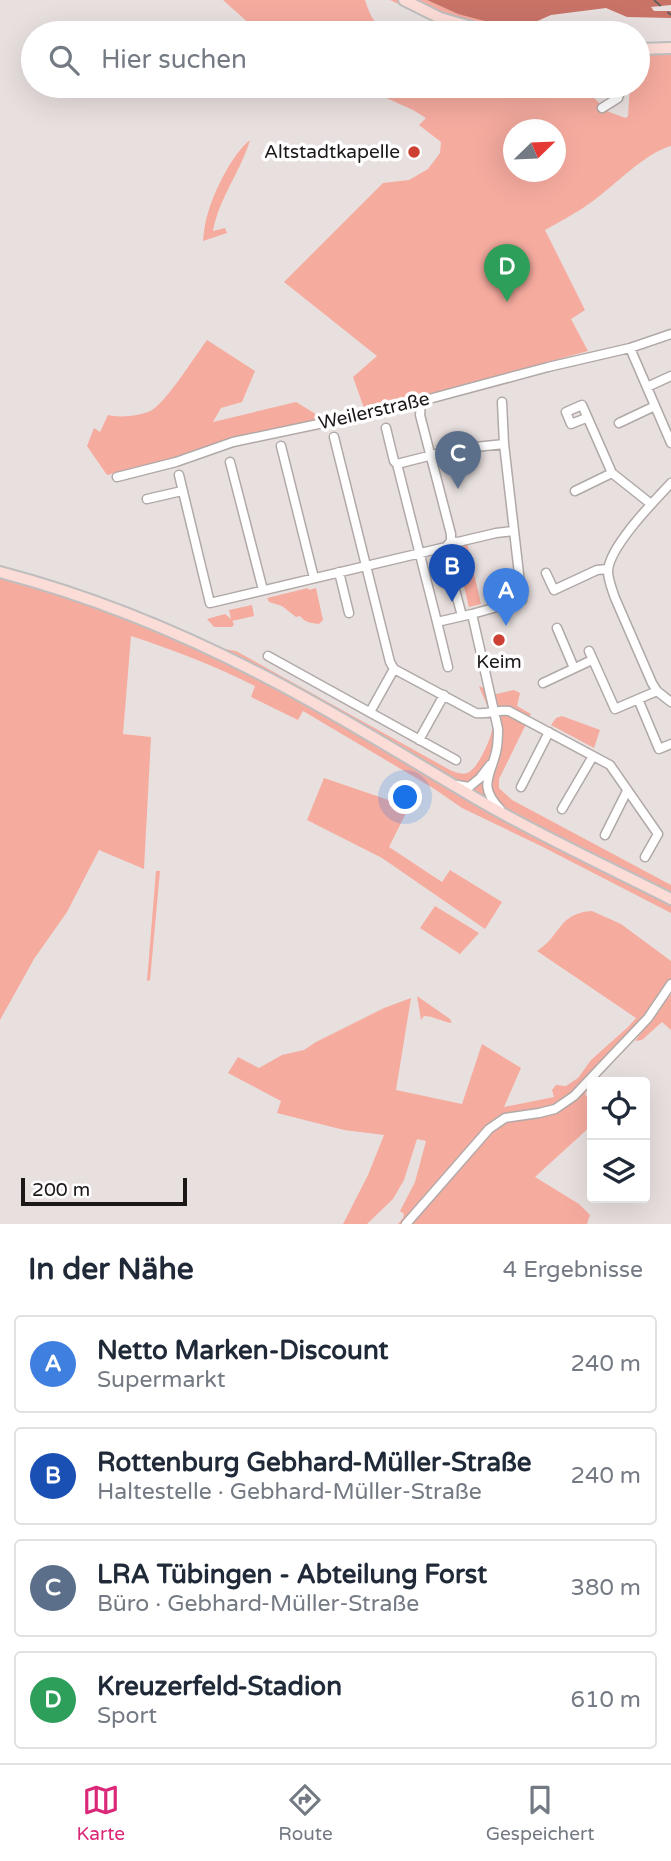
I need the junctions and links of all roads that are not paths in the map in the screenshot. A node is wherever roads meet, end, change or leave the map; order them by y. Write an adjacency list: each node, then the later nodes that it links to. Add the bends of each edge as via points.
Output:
1 (404, 0): 2 (main road)
2 (450, 21)
3 (671, 48): 4 (main road)
4 (650, 49)
5 (617, 98): 6 (street)
6 (603, 108)
7 (671, 334): 8 (street, Weilerstraße)
8 (629, 348): 10 (street); 12 (street, Weilerstraße, via 500,379)
9 (671, 376): 10 (street)
10 (646, 387): 13 (street)
11 (502, 402): 19 (street)
12 (421, 404): 21 (street); 26 (street, Weilerstraße, via 233,442)
13 (655, 406): 15 (street); 18 (street)
14 (586, 418): 24 (street)
15 (619, 423)
16 (386, 428): 23 (street)
17 (334, 437): 35 (street)
18 (671, 443)
19 (504, 444): 21 (street); 32 (street)
20 (281, 446): 40 (street)
21 (430, 455): 23 (street); 33 (street, via 451,534)
22 (230, 462): 41 (street)
23 (397, 464): 34 (street)
24 (612, 474): 29 (street); 31 (street)
25 (179, 475): 28 (street)
26 (117, 477)
27 (671, 483): 31 (street)
28 (181, 491): 30 (street); 41 (street, via 211,603)
29 (575, 491)
30 (147, 499)
31 (650, 504): 36 (street, via 619,545)
32 (513, 531): 33 (street); 43 (street, via 522,600)
33 (449, 544): 34 (street); 44 (street, via 447,560)
34 (420, 552): 35 (street); 45 (street)
35 (366, 565): 38 (street); 50 (street)
36 (608, 569): 39 (street, via 554,590); 52 (street, via 615,598)
37 (0, 572): 64 (main road, via 117,610 209,649 327,710)
38 (339, 572): 40 (street); 42 (street)
39 (546, 573)
40 (314, 578): 41 (street)
41 (263, 590)
42 (349, 613)
43 (472, 614): 44 (street); 57 (street)
44 (462, 616): 45 (street)
45 (437, 622): 48 (street)
46 (557, 628): 49 (street)
47 (268, 656): 56 (street)
48 (448, 667)
49 (574, 668): 51 (street); 54 (street, via 591,656 615,709)
50 (394, 669): 53 (street); 56 (street)
51 (543, 683)
52 (657, 691): 54 (street); 55 (street)
53 (444, 695): 57 (street, via 476,713); 59 (street)
54 (638, 699): 60 (street, via 659,749)
55 (671, 702)
56 (370, 712): 59 (street)
57 (494, 712): 58 (street, via 509,711); 63 (street, via 497,748)
58 (549, 732): 61 (street); 65 (street)
59 (419, 740): 62 (street)
60 (671, 744)
61 (593, 756): 66 (street, via 610,765); 68 (street)
62 (456, 761)
63 (483, 781): 64 (street, via 469,787); 67 (street); 69 (street)
64 (449, 782): 67 (main road)
65 (521, 787)
66 (627, 791): 70 (street); 71 (street, via 658,834)
67 (474, 797): 69 (main road)
68 (562, 809)
69 (506, 815): 72 (main road)
70 (604, 835)
71 (645, 857)
72 (671, 899)
73 (671, 984): 74 (street, via 648,1018 574,1096 555,1109 505,1118 489,1129)
74 (406, 1224)

